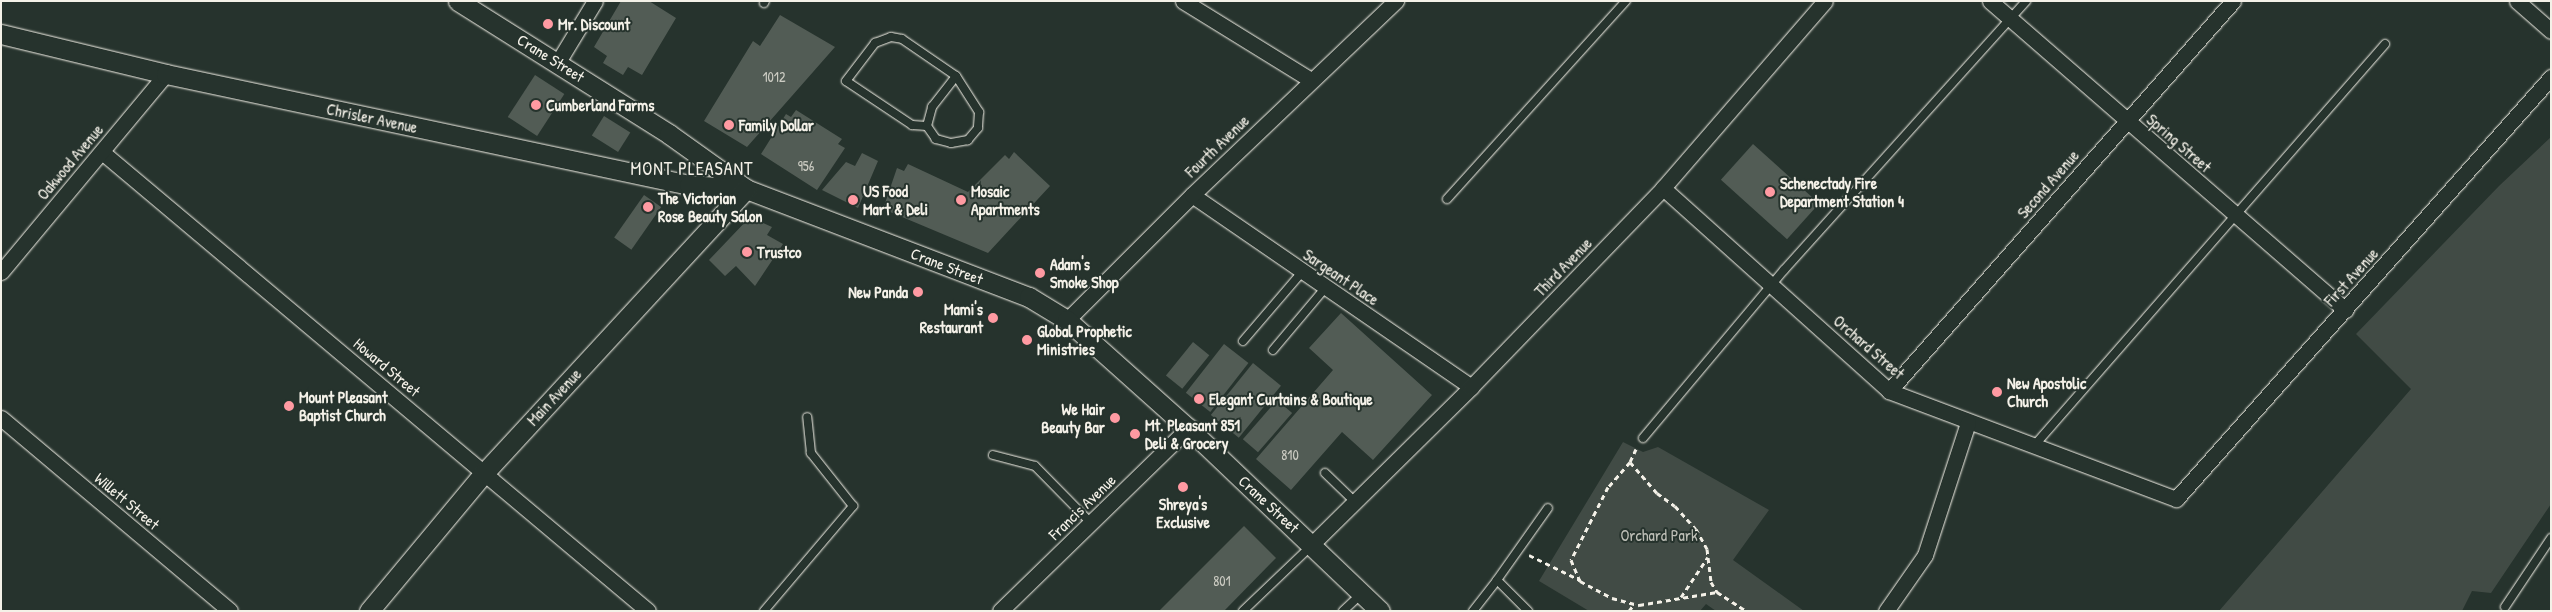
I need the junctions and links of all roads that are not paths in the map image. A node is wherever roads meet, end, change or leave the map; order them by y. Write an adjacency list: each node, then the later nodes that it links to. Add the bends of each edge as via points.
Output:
1 (458, 1): 15 (street, Crane Street)
2 (595, 1): 15 (street)
3 (1183, 1): 19 (street)
4 (1396, 1): 19 (street, Fourth Avenue)
5 (1626, 1): 26 (lane)
6 (1825, 1): 23 (street, Third Avenue)
7 (1990, 1): 11 (street, Spring Street)
8 (2026, 1): 11 (lane)
9 (2233, 1): 20 (street, Second Avenue)
10 (2517, 1): 12 (street)
11 (2011, 20): 20 (street, Spring Street); 30 (lane)
12 (2551, 31)
13 (1, 34): 16 (street, Chrisler Avenue)
14 (2385, 44): 27 (lane)
15 (558, 62): 24 (street, Crane Street, via 699,154)
16 (166, 74): 22 (street, Oakwood Avenue); 24 (street, Chrisler Avenue, via 689,185)
17 (956, 76): 21 (lane, via 932,107); 21 (lane, via 978,112 978,128 968,140 951,143 936,139); 21 (lane, via 902,39 891,37 875,43 846,81 912,125)
18 (2551, 77): 32 (street, First Avenue)
19 (1311, 80): 25 (street, Fourth Avenue)
20 (2127, 121): 27 (street, Spring Street); 37 (street, Second Avenue)
21 (927, 126)
22 (102, 152): 29 (street, Oakwood Avenue); 45 (street, Howard Street)
23 (1663, 188): 30 (street, Orchard Street); 36 (street, Third Avenue)
24 (746, 189): 33 (street, Crane Street, via 1029,297); 45 (street, Main Avenue)
25 (1192, 195): 28 (street, Sargeant Place); 33 (street, Fourth Avenue)
26 (1447, 199)
27 (2235, 215): 32 (street, Spring Street); 43 (lane)
28 (1303, 271): 31 (street, Sargeant Place); 34 (lane)
29 (1, 272)
30 (1773, 285): 37 (street, Orchard Street); 42 (lane)
31 (1326, 287): 35 (lane); 36 (street, Sargeant Place)
32 (2345, 310): 47 (street, First Avenue)
33 (1067, 320): 41 (street, Crane Street)
34 (1243, 342)
35 (1273, 350)
36 (1471, 387): 48 (street, Third Avenue)
37 (1889, 391): 40 (street, Orchard Street)
38 (807, 417): 59 (lane, via 811,453 853,506)
39 (1, 418): 56 (street, Willett Street)
40 (1968, 423): 43 (street, Orchard Street); 66 (street, via 1925,555)
41 (1188, 428): 50 (street, Francis Avenue); 52 (street, Crane Street)
42 (1643, 438)
43 (2033, 447): 47 (street, Orchard Street)
44 (993, 455): 50 (lane, via 1035,466)
45 (485, 472): 57 (street, Main Avenue); 58 (street, Howard Street)
46 (1325, 473): 48 (lane)
47 (2176, 499)
48 (1355, 502): 52 (street, Third Avenue)
49 (1548, 508): 53 (lane)
50 (1090, 523): 60 (street, Francis Avenue)
51 (2551, 538): 55 (lane)
52 (1312, 544): 54 (street, Crane Street); 61 (lane)
53 (1497, 580): 64 (lane); 65 (lane)
54 (1362, 593): 62 (lane); 63 (street, Crane Street)
55 (2505, 609): 67 (lane)
56 (230, 611)
57 (369, 611)
58 (648, 611)
59 (764, 611)
60 (1000, 611)
61 (1242, 611)
62 (1343, 611)
63 (1380, 611)
64 (1473, 611)
65 (1528, 611)
66 (1886, 611)
67 (2514, 611)

